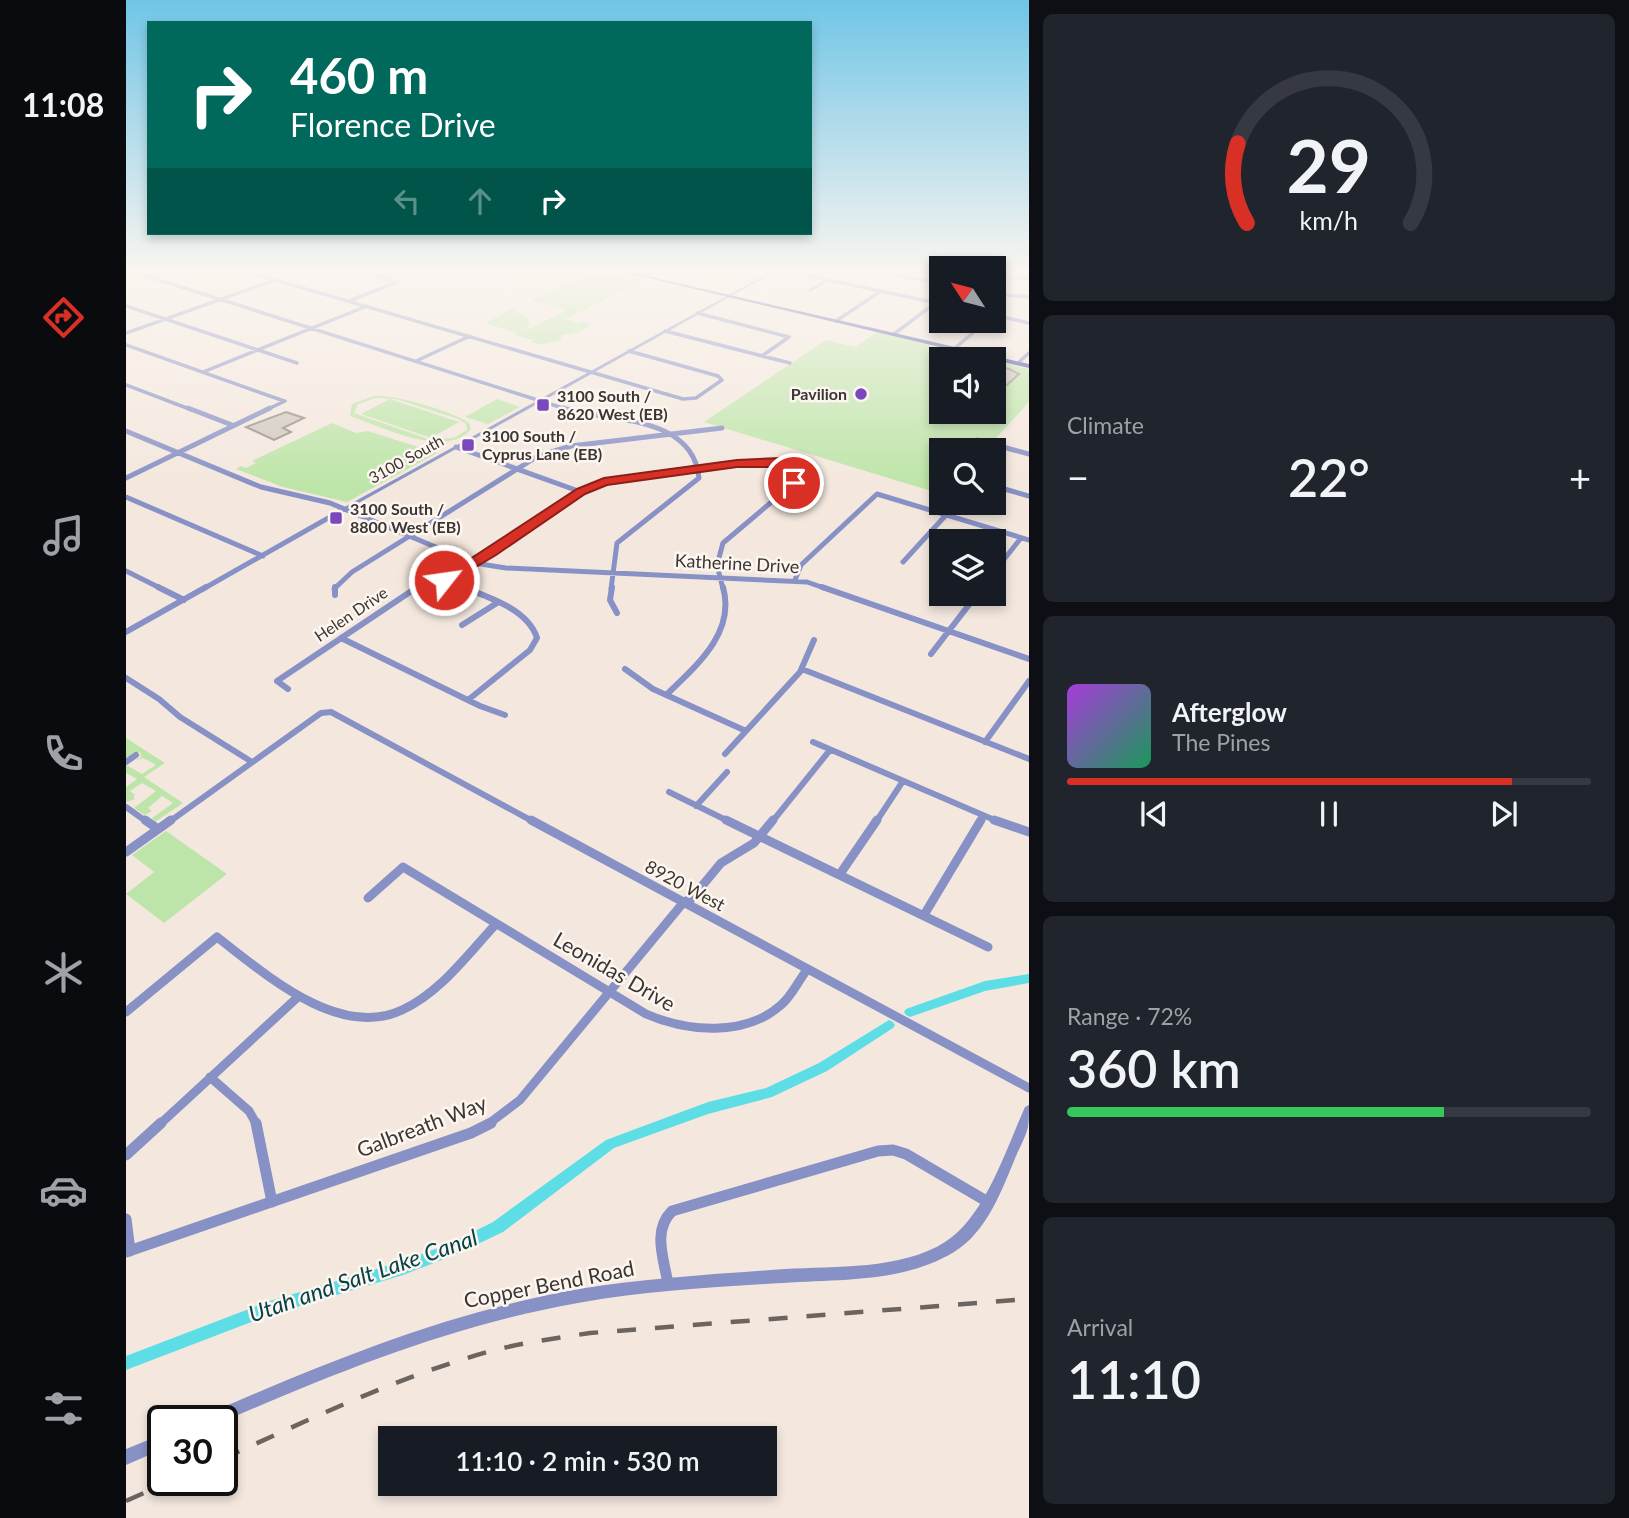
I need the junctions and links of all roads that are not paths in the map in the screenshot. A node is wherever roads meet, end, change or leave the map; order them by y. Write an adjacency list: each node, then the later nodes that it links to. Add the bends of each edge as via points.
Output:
1 (236, 343): 12 (street)
2 (276, 343): 12 (street)
3 (359, 343): 17 (street)
4 (456, 343): 17 (street)
5 (494, 343): 23 (street)
6 (644, 343): 13 (street, 3100 South)
7 (711, 343): 15 (street)
8 (781, 343): 15 (street)
9 (933, 343): 11 (main road)
10 (126, 345): 22 (street)
11 (951, 347)
12 (258, 350): 18 (street); 22 (street)
13 (629, 351): 23 (street, 3100 South); 23 (street, via 722,378 689,399)
14 (1029, 353): 20 (street)
15 (762, 356): 19 (street)
16 (1006, 360): 20 (main road)
17 (416, 361): 25 (street)
18 (297, 363)
19 (790, 363)
20 (1018, 363): 21 (main road)
21 (1029, 366)
22 (203, 372): 26 (street, via 285,401)
23 (592, 372): 25 (street, 3100 South)
24 (126, 385): 26 (street)
25 (540, 401): 29 (street); 30 (street, 3100 South)
26 (232, 425): 32 (street)
27 (722, 429): 29 (street)
28 (126, 431): 32 (street, Katherine Drive)
29 (673, 434): 34 (street, via 559,448); 35 (street)
30 (456, 447): 34 (street); 41 (street, 3100 South)
31 (1006, 448): 33 (street)
32 (177, 452): 36 (street); 41 (street, Katherine Drive, via 261,487)
33 (1029, 454)
34 (517, 469): 38 (street); 44 (street)
35 (698, 469): 38 (street, Helen Drive, via 622,478); 52 (street, via 696,482 622,538 615,549); 53 (street, Helen Drive, via 796,463 799,474 723,543 717,558)
36 (126, 478)
37 (1006, 489): 39 (street)
38 (581, 492): 50 (street, Helen Drive)
39 (1029, 496)
40 (126, 497): 47 (street)
41 (344, 509): 44 (street, Katherine Drive); 47 (street, 3100 South)
42 (929, 510): 55 (street, via 877,494 801,565)
43 (946, 515): 45 (street); 49 (street)
44 (407, 536): 50 (street, Katherine Drive); 56 (street, via 345,577 334,588)
45 (1021, 538): 46 (street); 48 (street)
46 (1029, 540)
47 (263, 556): 57 (street, 3100 South)
48 (1006, 557)
49 (903, 562)
50 (474, 563): 52 (street, Katherine Drive); 54 (street, Helen Drive)
51 (126, 571): 57 (street)
52 (613, 572): 53 (street, Katherine Drive); 60 (street, via 610,600)
53 (718, 576): 55 (street, Katherine Drive); 73 (street, via 726,610 714,644)
54 (444, 580): 58 (street); 64 (street, Helen Drive, via 413,590)
55 (795, 580): 62 (street, Katherine Drive)
56 (335, 595)
57 (184, 600): 63 (street, 3100 South)
58 (497, 603): 61 (street); 74 (street, via 528,618 537,643)
59 (968, 606): 62 (street)
60 (617, 614)
61 (462, 625)
62 (948, 631): 66 (street); 67 (street, Katherine Drive)
63 (126, 632)
64 (341, 638): 72 (street, Helen Drive, via 277,681); 74 (street)
65 (814, 640): 69 (street)
66 (931, 654)
67 (1029, 659)
68 (625, 669): 73 (street)
69 (802, 669): 76 (street); 77 (street)
70 (126, 678): 84 (street)
71 (1029, 681): 77 (street)
72 (288, 689)
73 (666, 695): 76 (street)
74 (468, 700): 75 (street)
75 (505, 715)
76 (746, 731): 80 (street)
77 (985, 742): 82 (street)
78 (813, 743): 79 (street)
79 (830, 750): 86 (street); 93 (street, Galbreath Way)
80 (725, 754)
81 (136, 755): 83 (street)
82 (1029, 759)
83 (126, 762)
84 (253, 762): 91 (street); 97 (street, 8920 West, via 327,712)
85 (727, 772): 88 (street)
86 (903, 781): 90 (street); 95 (street)
87 (669, 792): 88 (street)
88 (696, 806): 93 (street)
89 (126, 807): 91 (street)
90 (983, 816): 92 (street); 98 (street)
91 (158, 829): 94 (street)
92 (1029, 832)
93 (760, 836): 95 (street); 97 (street, Galbreath Way, via 721,863 692,898)
94 (126, 852)
95 (839, 874): 98 (street)
96 (368, 898): 99 (street, Leonidas Drive, via 403,867)
97 (682, 903): 101 (street, 8920 West); 102 (street, Galbreath Way)
98 (924, 915): 100 (street)
99 (496, 924): 102 (street, Leonidas Drive); 103 (street, via 429,993 395,1012 341,1016)
100 (988, 947)
101 (807, 970): 102 (street, Leonidas Drive, via 773,1011 702,1029 657,1020); 106 (street, 8920 West)
102 (609, 992): 109 (street, Galbreath Way, via 520,1100 498,1119 448,1142)
103 (299, 996): 104 (street, via 217,937); 105 (street)
104 (126, 1013)
105 (210, 1077): 108 (street); 109 (street, via 249,1111 259,1128)
106 (1029, 1088)
107 (1029, 1111): 110 (street)
108 (126, 1155)
109 (272, 1202): 112 (street, Galbreath Way)
110 (988, 1202): 113 (street, Copper Bend Road, via 954,1245 929,1259 876,1270); 113 (street, via 905,1154 878,1151 672,1211 664,1217 659,1233)
111 (126, 1219): 112 (street)
112 (128, 1251)
113 (668, 1284): 114 (street, Copper Bend Road, via 578,1296 442,1329 340,1364)
114 (238, 1408)
115 (147, 1448): 116 (street)
116 (126, 1457)

